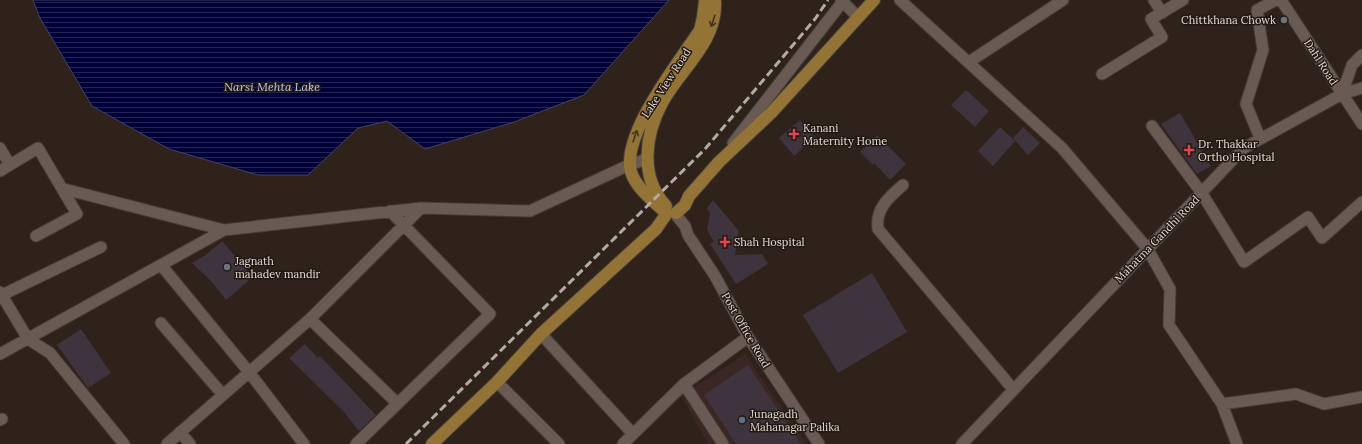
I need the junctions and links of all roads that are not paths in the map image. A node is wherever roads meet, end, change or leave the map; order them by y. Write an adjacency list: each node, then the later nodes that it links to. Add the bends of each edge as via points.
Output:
1 (705, 0): 25 (main road, Lake View Road, one-way to 1, via 638,128 654,98 700,30)
2 (715, 0): 22 (main road, one-way to 22, via 716,12 706,42 661,104 649,140)
3 (874, 0): 12 (main road)
4 (900, 0): 14 (street)
5 (1062, 0): 14 (street)
6 (1154, 0): 11 (street)
7 (1183, 0): 11 (street)
8 (1276, 0): 20 (street, via 1257,10 1263,50 1246,104)
9 (1281, 0): 17 (street, Dahl Road)
10 (843, 1): 12 (street); 23 (street)
11 (1162, 13): 15 (street, via 1151,19 1162,37)
12 (858, 17): 23 (main road, via 771,113)
13 (1362, 55): 17 (street, via 1352,65)
14 (969, 62): 38 (street, via 1062,148)
15 (1102, 74)
16 (1362, 88): 17 (street, Mahatma Gandhi Road)
17 (1342, 94): 18 (street, Dahl Road); 20 (street, Mahatma Gandhi Road)
18 (1362, 124)
19 (1152, 126): 29 (street)
20 (1260, 138): 29 (street, Mahatma Gandhi Road, via 1244,148)
21 (0, 148): 24 (street)
22 (647, 159): 25 (street); 33 (main road, via 652,183)
23 (719, 162): 33 (main road)
24 (10, 165): 26 (street); 28 (street, via 38,148)
25 (629, 165): 31 (street, via 530,211); 33 (main road, via 640,189)
26 (0, 171)
27 (903, 185): 50 (street, via 880,209 878,229)
28 (64, 189): 35 (street); 36 (street, via 77,214)
29 (1201, 192): 30 (street, via 1244,262 1308,217 1322,238); 38 (street, Mahatma Gandhi Road)
30 (1362, 202)
31 (421, 208): 32 (street); 34 (street)
32 (390, 211): 34 (street); 35 (street)
33 (669, 214): 43 (main road, via 656,229); 44 (street, Post Office Road, via 680,231 688,235 715,276)
34 (403, 225): 41 (street); 53 (street, via 490,314)
35 (224, 230): 39 (street)
36 (36, 236)
37 (101, 247): 40 (street)
38 (1147, 248): 50 (street, Mahatma Gandhi Road); 54 (street, via 1170,289 1168,325)
39 (161, 265): 45 (street); 47 (street)
40 (1, 294): 45 (street)
41 (310, 319): 47 (street); 53 (street)
42 (161, 323): 51 (street)
43 (541, 334): 48 (main road); 56 (street)
44 (748, 337): 49 (street); 65 (street, Post Office Road)
45 (28, 339): 46 (street); 57 (street, via 50,353)
46 (0, 354)
47 (249, 372): 51 (street); 60 (street)
48 (497, 382): 62 (main road); 63 (street)
49 (684, 384): 56 (street); 64 (street)
50 (1013, 389): 66 (street, Mahatma Gandhi Road)
51 (223, 395): 55 (street)
52 (1362, 397): 54 (street, via 1324,404 1296,394)
53 (397, 403): 61 (street)
54 (1222, 404): 67 (street)
55 (180, 432): 58 (street); 59 (street)
56 (628, 441)
57 (124, 444)
58 (167, 444)
59 (190, 444)
60 (304, 444)
61 (356, 444)
62 (432, 444)
63 (559, 444)
64 (723, 444)
65 (819, 444)
66 (962, 444)
67 (1236, 444)

